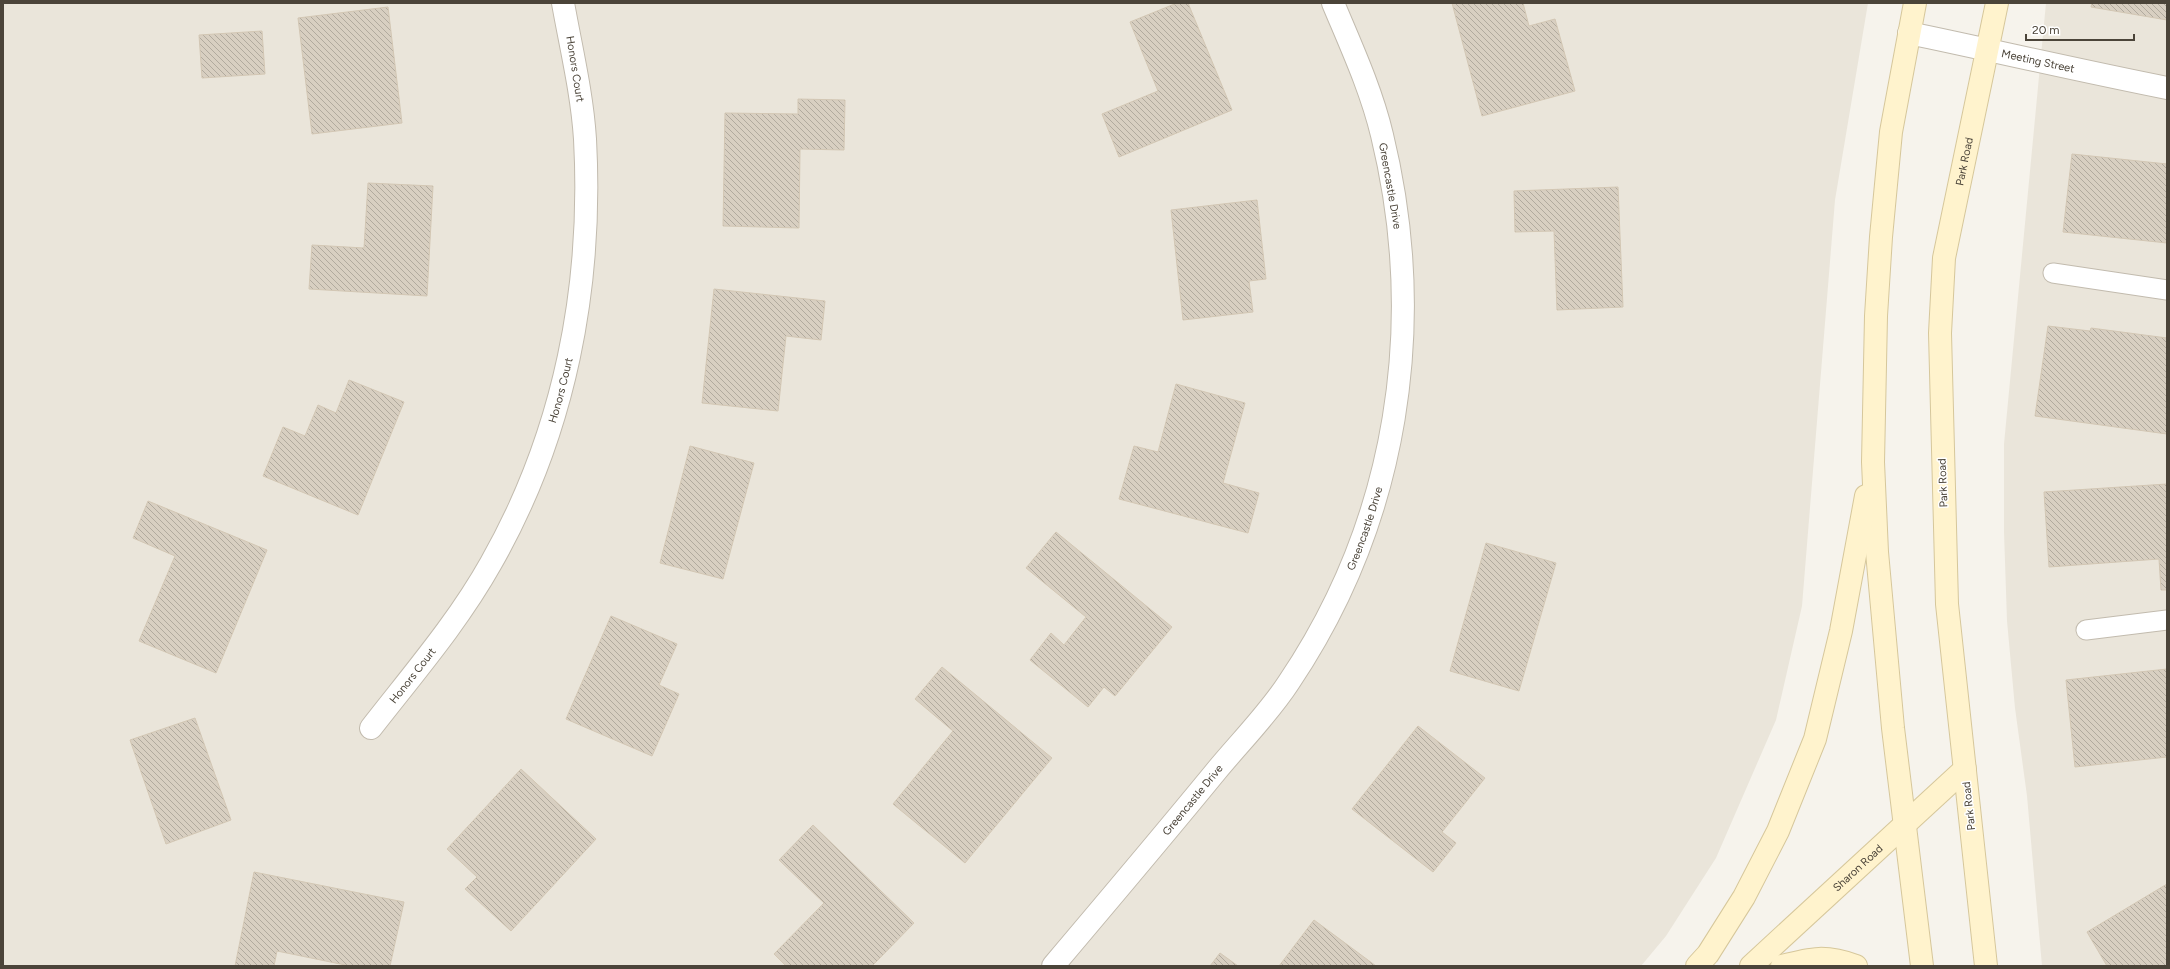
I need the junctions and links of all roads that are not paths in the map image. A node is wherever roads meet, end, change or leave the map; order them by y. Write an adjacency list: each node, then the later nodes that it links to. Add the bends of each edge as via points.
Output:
1 (563, 3): 13 (street, Honors Court, via 578,76 585,139 586,234 580,298 568,367 553,422 532,479 492,562 459,614)
2 (1333, 3): 16 (street, Greencastle Drive, via 1366,81 1382,135 1398,218 1403,306 1398,395 1388,453 1373,511 1331,613 1288,684)
3 (1915, 3): 5 (main road)
4 (1997, 3): 6 (main road, Park Road)
5 (1909, 33): 6 (street, Meeting Street); 10 (main road, via 1891,132 1881,237)
6 (1989, 50): 7 (street, Meeting Street); 14 (main road, Park Road, via 1944,258 1940,333 1947,604)
7 (2167, 88)
8 (2053, 273): 9 (lane)
9 (2167, 290)
10 (1872, 462): 15 (main road, via 1877,552); 17 (main road, via 1841,631 1815,738 1778,831 1751,884 1708,954)
11 (2167, 620): 12 (lane)
12 (2086, 630)
13 (371, 728)
14 (1965, 769): 15 (main road, Sharon Road); 22 (main road, Park Road)
15 (1903, 826): 18 (main road, Sharon Road); 21 (main road)
16 (1053, 966)
17 (1697, 966)
18 (1750, 966)
19 (1782, 966): 20 (main road, via 1811,958 1839,960)
20 (1856, 966)
21 (1922, 966)
22 (1986, 966)

